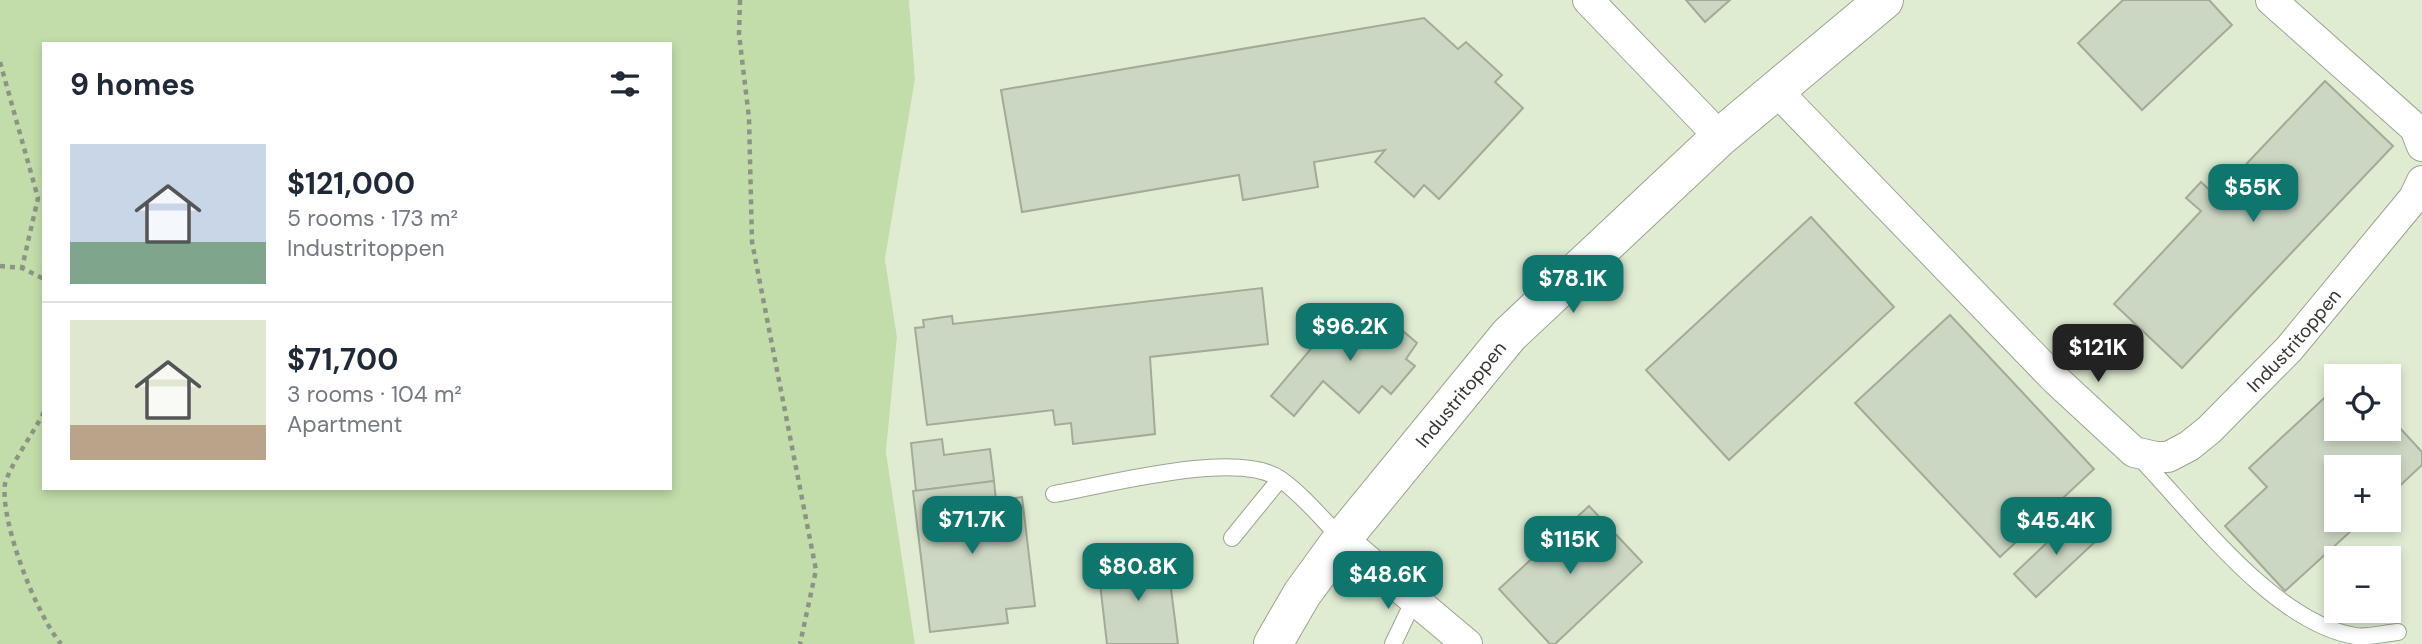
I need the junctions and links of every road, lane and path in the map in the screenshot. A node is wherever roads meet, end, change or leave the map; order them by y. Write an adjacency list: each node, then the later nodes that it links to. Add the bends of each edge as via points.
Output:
1 (740, 0): 22 (path, via 752,242 816,570)
2 (1588, 0): 8 (street)
3 (1884, 0): 6 (street, Industritoppen)
4 (2271, 0): 7 (street)
5 (0, 62): 11 (path, via 38,198)
6 (1775, 89): 8 (street, Industritoppen); 14 (street, via 2055,379)
7 (2420, 136)
8 (1720, 137): 18 (street, Industritoppen, via 1509,335)
9 (2422, 181): 14 (street, Industritoppen, via 2414,198 2289,349 2209,430 2168,457)
10 (0, 266): 11 (path)
11 (22, 268): 12 (path)
12 (42, 278)
13 (42, 416): 21 (path, via 5,485 5,531 47,628)
14 (2134, 452): 20 (lane, via 2269,594 2308,621 2357,637)
15 (1280, 479): 16 (lane, via 1258,467 1223,465); 17 (lane); 18 (lane)
16 (1054, 495)
17 (1232, 538)
18 (1342, 539): 19 (street); 23 (street, Industritoppen)
19 (1414, 600): 24 (lane); 25 (street)
20 (2398, 632)
21 (61, 644)
22 (800, 644)
23 (1273, 644)
24 (1393, 644)
25 (1466, 644)

